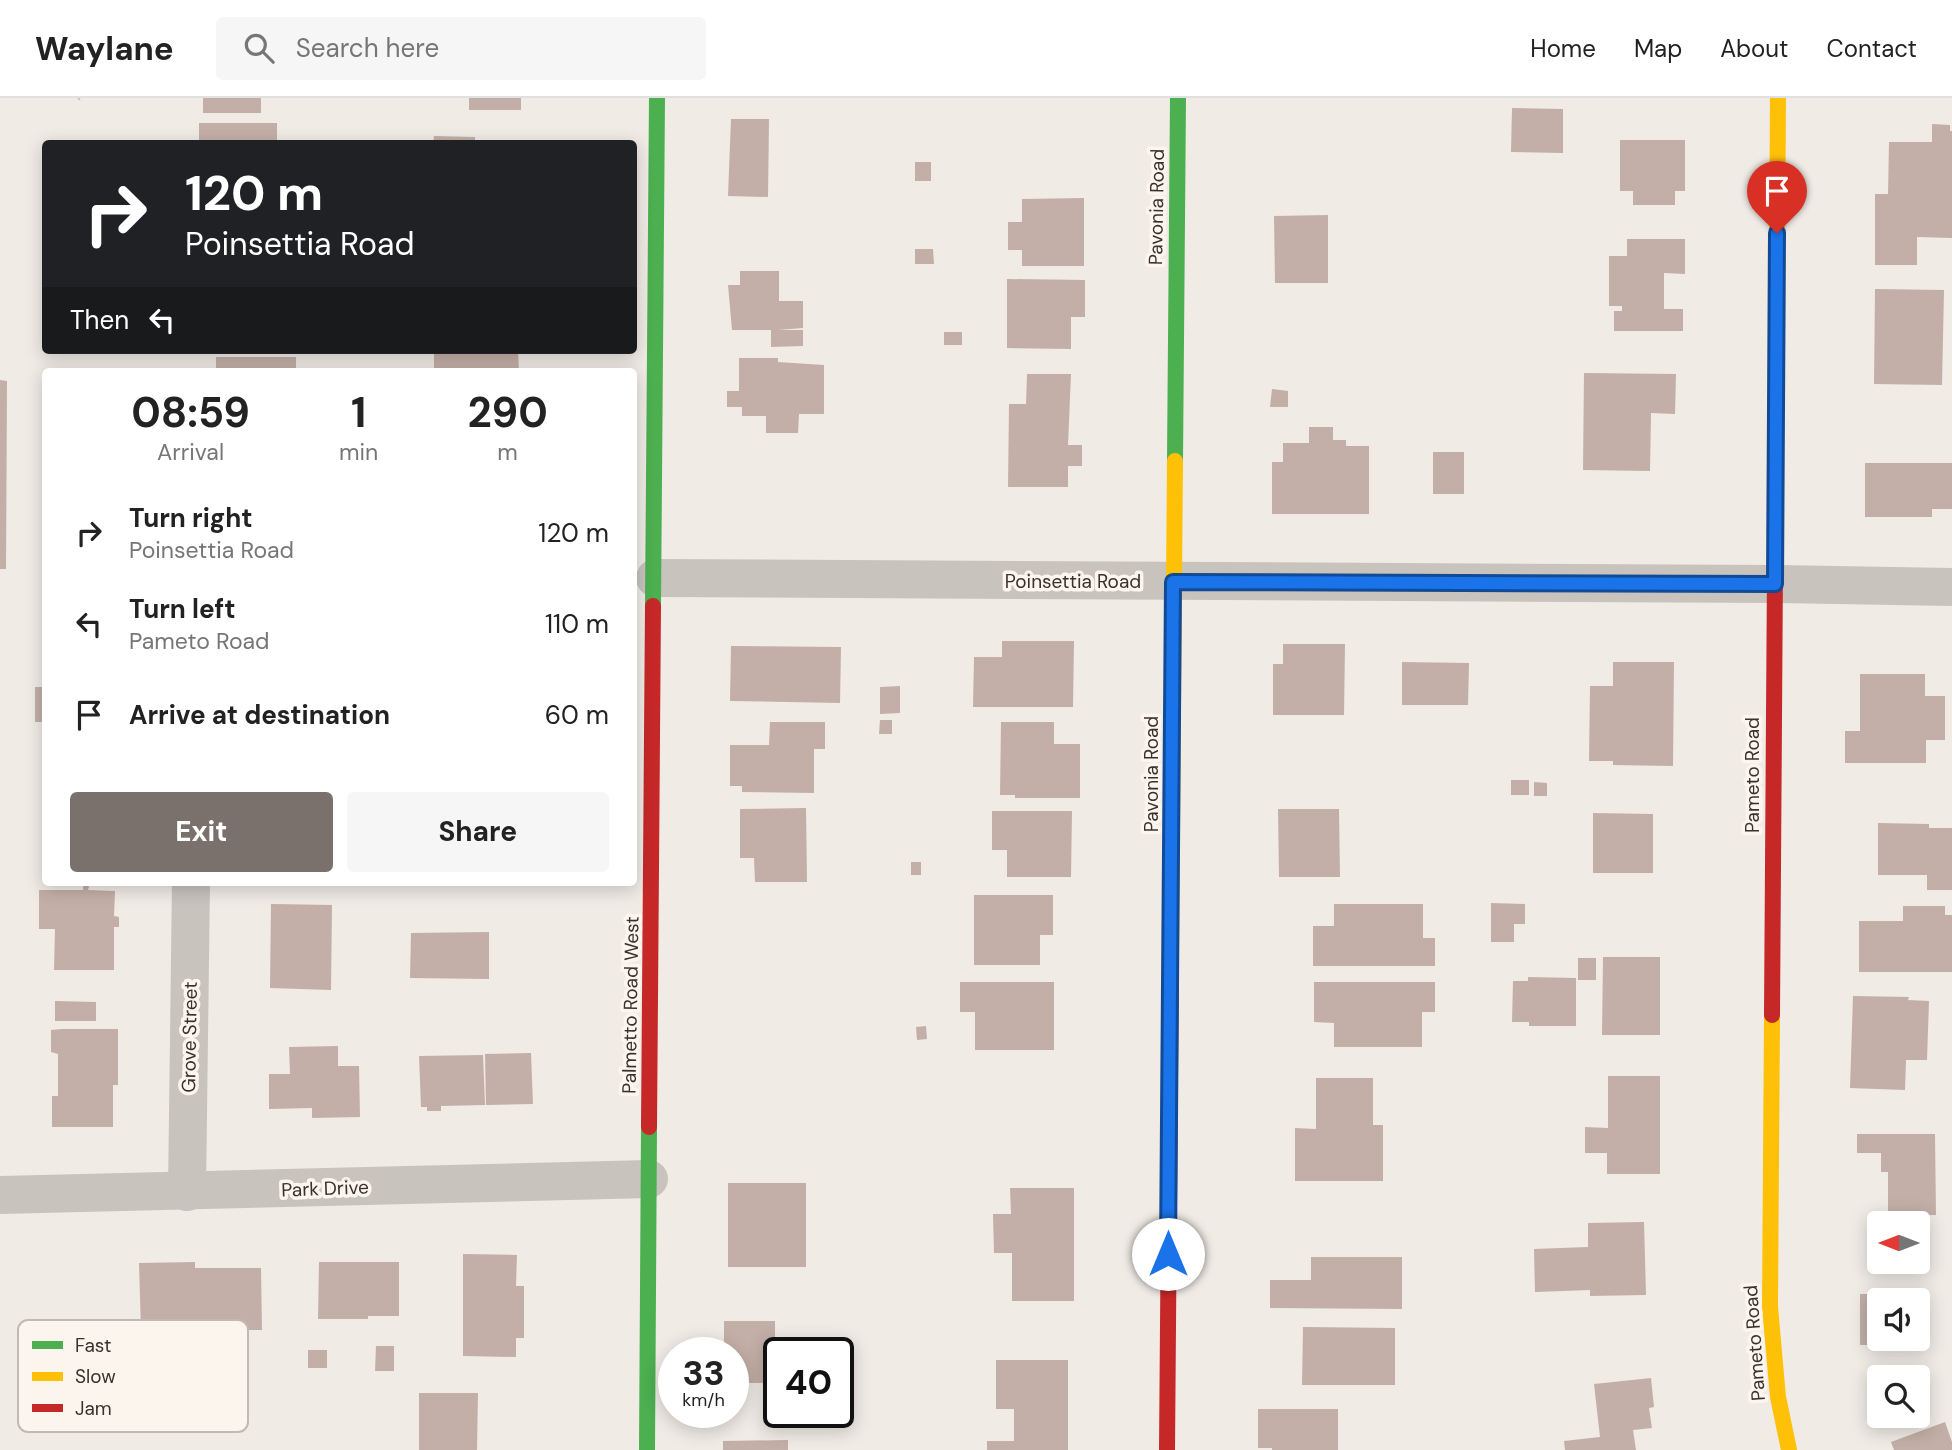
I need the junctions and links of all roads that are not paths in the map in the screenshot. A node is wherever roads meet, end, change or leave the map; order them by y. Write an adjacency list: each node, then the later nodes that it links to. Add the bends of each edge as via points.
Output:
1 (657, 98): 4 (street, Palmetto Road West)
2 (1178, 98): 6 (street, Pavonia Road)
3 (1778, 98): 7 (street, Pameto Road)
4 (645, 258): 5 (street, Palmetto Road West)
5 (655, 578): 6 (street, Poinsettia Road); 9 (street, Palmetto Road West)
6 (1173, 582): 7 (street, Poinsettia Road); 15 (street, Pavonia Road)
7 (1775, 584): 8 (street, Poinsettia Road); 16 (street, Pameto Road, via 1770,1307 1774,1368)
8 (1952, 587)
9 (644, 718): 11 (street, Palmetto Road West)
10 (191, 886): 12 (street, Grove Street)
11 (649, 1179): 12 (street, Park Drive); 14 (street, Palmetto Road West)
12 (187, 1192): 13 (street, Park Drive)
13 (0, 1195)
14 (647, 1450)
15 (1167, 1450)
16 (1789, 1450)

